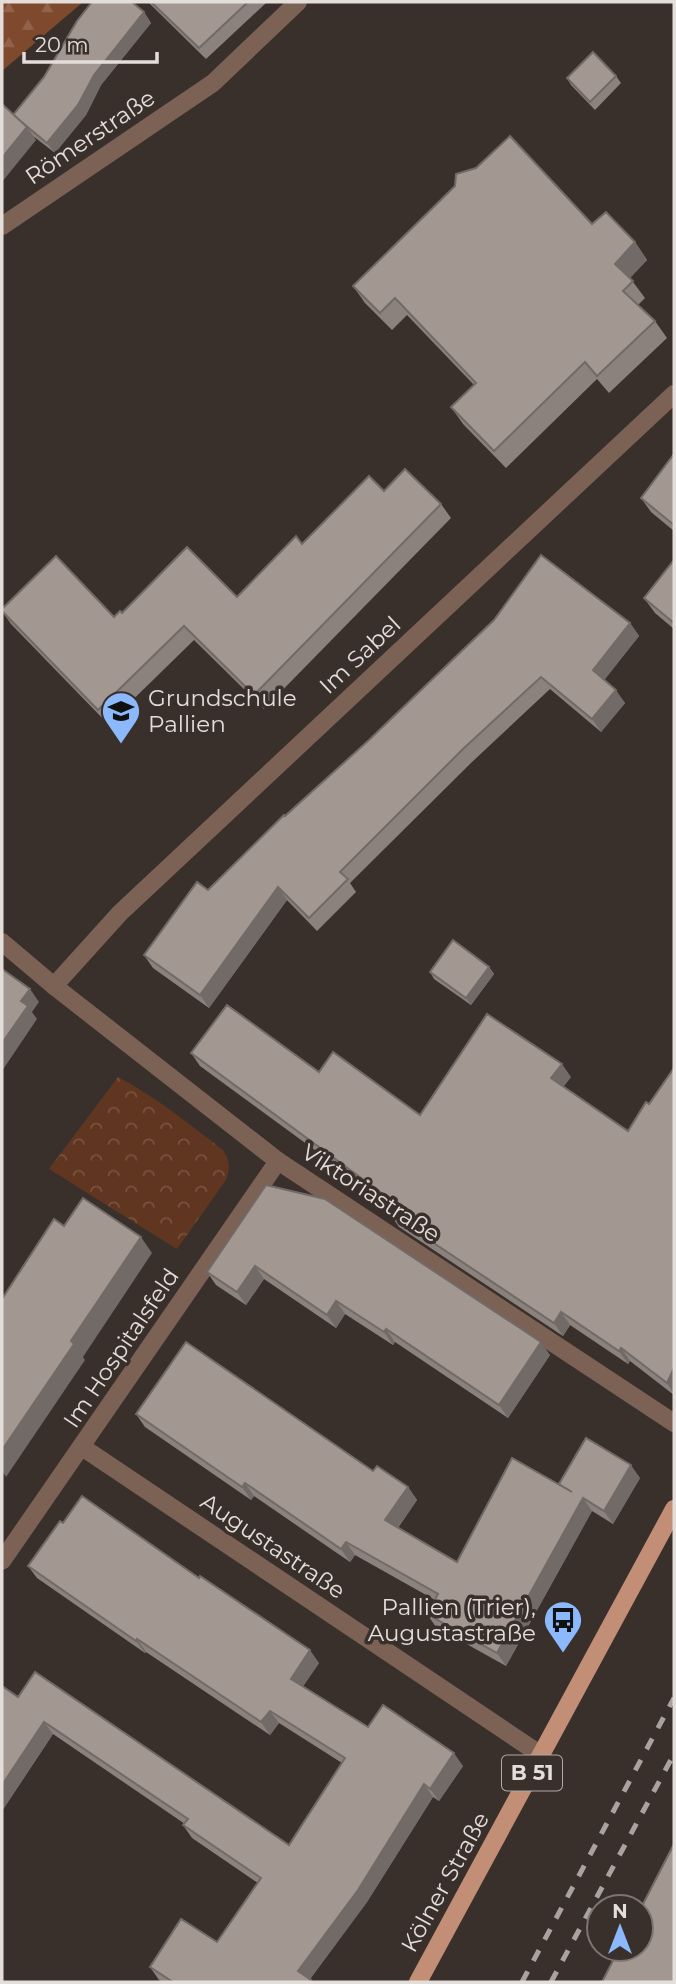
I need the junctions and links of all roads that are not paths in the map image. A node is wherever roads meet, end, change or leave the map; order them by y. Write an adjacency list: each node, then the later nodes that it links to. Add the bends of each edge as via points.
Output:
1 (298, 2): 2 (street, Römerstraße, via 212,83)
2 (2, 226)
3 (674, 394): 5 (street, Im Sabel, via 120,913)
4 (2, 942): 5 (street, Viktoriastraße)
5 (54, 986): 6 (street, Viktoriastraße)
6 (278, 1161): 7 (street, Viktoriastraße); 8 (street, Im Hospitalsfeld)
7 (674, 1423)
8 (82, 1447): 10 (street, Im Hospitalsfeld); 11 (street, Augustastraße)
9 (674, 1509): 11 (main road, Kölner Straße / B 51)
10 (2, 1561)
11 (541, 1755): 12 (main road, Kölner Straße / B 51)
12 (418, 1982)

